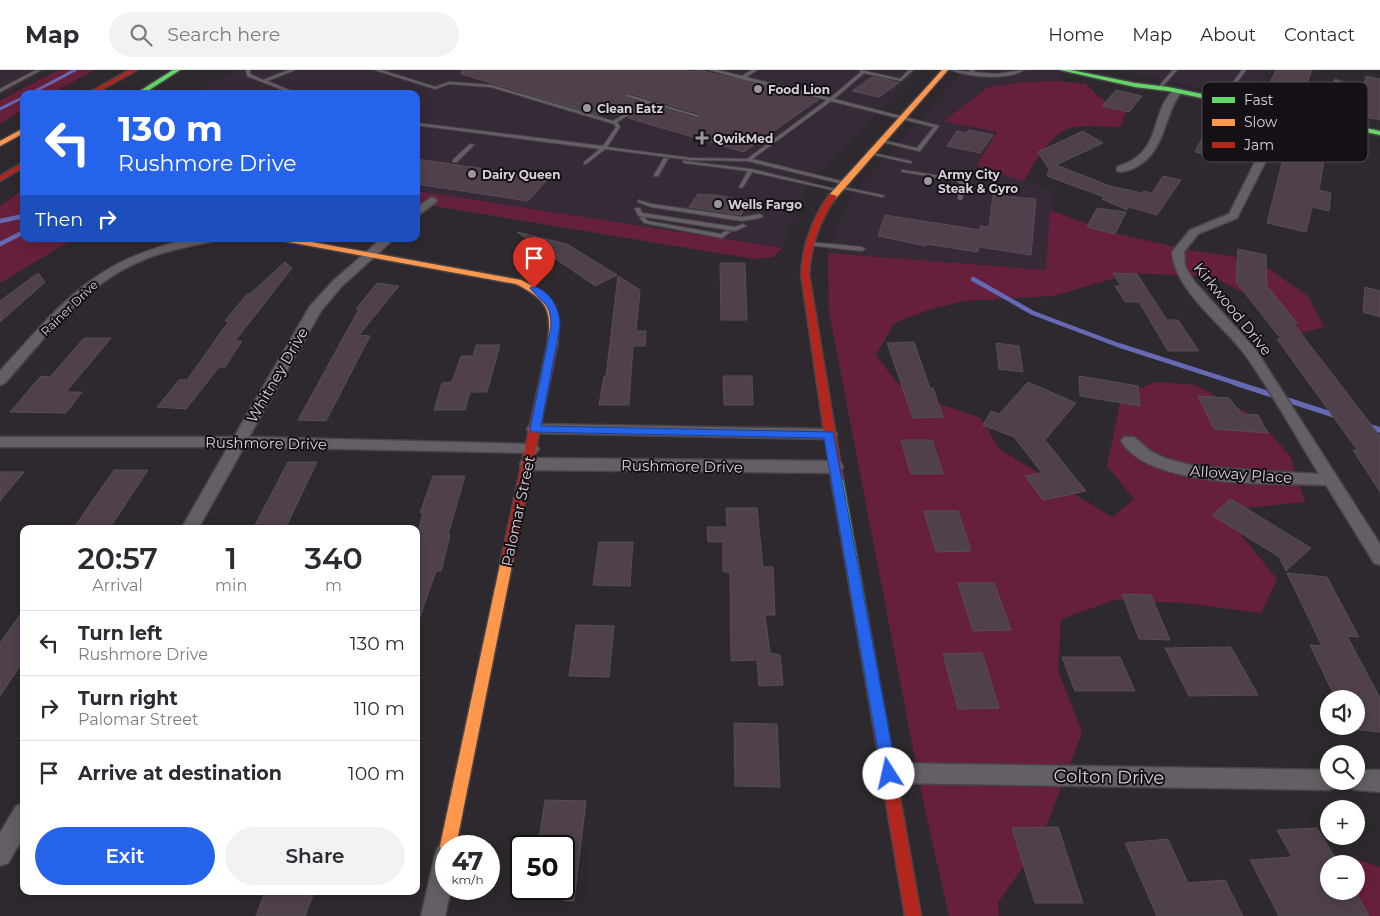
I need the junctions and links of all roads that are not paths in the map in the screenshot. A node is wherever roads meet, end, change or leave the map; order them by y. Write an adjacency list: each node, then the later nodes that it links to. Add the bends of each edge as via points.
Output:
1 (40, 70): 28 (lane)
2 (124, 70): 24 (main road)
3 (134, 70): 25 (main road)
4 (177, 70): 26 (main road)
5 (248, 70): 21 (lane, via 248,75)
6 (293, 70): 21 (lane)
7 (377, 70): 35 (lane, via 435,88 449,83 491,86)
8 (712, 70): 20 (lane)
9 (755, 70): 20 (lane)
10 (911, 70): 18 (lane, via 901,80)
11 (946, 70): 34 (main road)
12 (953, 70): 19 (lane)
13 (1022, 70): 19 (lane, via 984,76)
14 (1063, 70): 23 (main road, via 1135,85)
15 (1099, 70): 23 (main road)
16 (1175, 70): 23 (lane)
17 (1244, 70): 22 (lane)
18 (863, 71): 31 (lane)
19 (972, 72)
20 (742, 78): 31 (lane)
21 (263, 81): 27 (lane)
22 (1235, 82)
23 (1169, 88): 29 (main road); 51 (street, via 1171,97 1157,136 1142,161)
24 (92, 90)
25 (96, 90)
26 (144, 90)
27 (287, 90)
28 (0, 91)
29 (1202, 95)
30 (628, 96): 32 (lane)
31 (830, 100): 34 (lane); 45 (lane)
32 (648, 102): 33 (lane); 35 (lane)
33 (698, 116)
34 (901, 118): 38 (main road); 38 (lane, via 936,126 918,150)
35 (614, 122): 41 (lane, via 618,127)
36 (420, 125): 41 (lane)
37 (20, 132): 39 (main road)
38 (881, 140): 43 (main road)
39 (0, 144)
40 (472, 146): 46 (lane)
41 (604, 148): 42 (lane); 49 (lane)
42 (624, 151): 44 (lane); 45 (lane, via 691,159)
43 (870, 153): 47 (lane); 57 (main road)
44 (666, 159): 52 (lane); 54 (lane)
45 (748, 160): 57 (lane)
46 (455, 161)
47 (910, 162)
48 (1260, 162): 80 (street, Kirkwood Drive, via 1233,216 1194,232 1178,252 1179,266 1202,300 1250,353)
49 (586, 163)
50 (20, 166): 55 (main road)
51 (1121, 169)
52 (751, 170): 56 (lane); 57 (lane)
53 (904, 171): 59 (lane, via 958,180 963,184)
54 (656, 175)
55 (0, 179)
56 (741, 187)
57 (840, 187): 58 (lane); 69 (main road, via 820,216)
58 (882, 196)
59 (960, 199)
60 (432, 200): 62 (street)
61 (640, 209): 63 (lane, via 740,222); 65 (lane); 65 (lane, via 646,222 722,236)
62 (420, 210)
63 (758, 218)
64 (743, 226): 65 (lane)
65 (734, 229)
66 (196, 242): 72 (street, Rainer Drive, via 146,254 101,277 72,302)
67 (301, 242): 71 (main road)
68 (385, 242): 71 (street, Whitney Drive)
69 (809, 244): 70 (lane); 74 (main road, via 805,274)
70 (862, 249)
71 (371, 254): 73 (main road, Palomar Street, via 518,282 546,297 555,314 556,326); 77 (street, Whitney Drive, via 315,309)
72 (0, 380)
73 (535, 429): 74 (street); 78 (main road, Palomar Street)
74 (829, 434): 79 (main road)
75 (1129, 441): 80 (street, Alloway Place, via 1145,457 1192,472)
76 (0, 442): 77 (street, Rushmore Drive)
77 (239, 442): 78 (street, Rushmore Drive); 81 (street, Whitney Drive)
78 (530, 456): 79 (street, Rushmore Drive); 88 (main road, Palomar Street)
79 (835, 467): 83 (main road)
80 (1332, 480): 82 (street, Kirkwood Drive)
81 (191, 525)
82 (1380, 558)
83 (889, 774): 84 (street, Colton Drive); 92 (main road)
84 (1320, 780)
85 (1365, 780): 86 (street)
86 (1380, 781)
87 (20, 821): 89 (street)
88 (450, 835)
89 (0, 856)
90 (437, 900): 91 (street)
91 (434, 916)
92 (913, 916)

